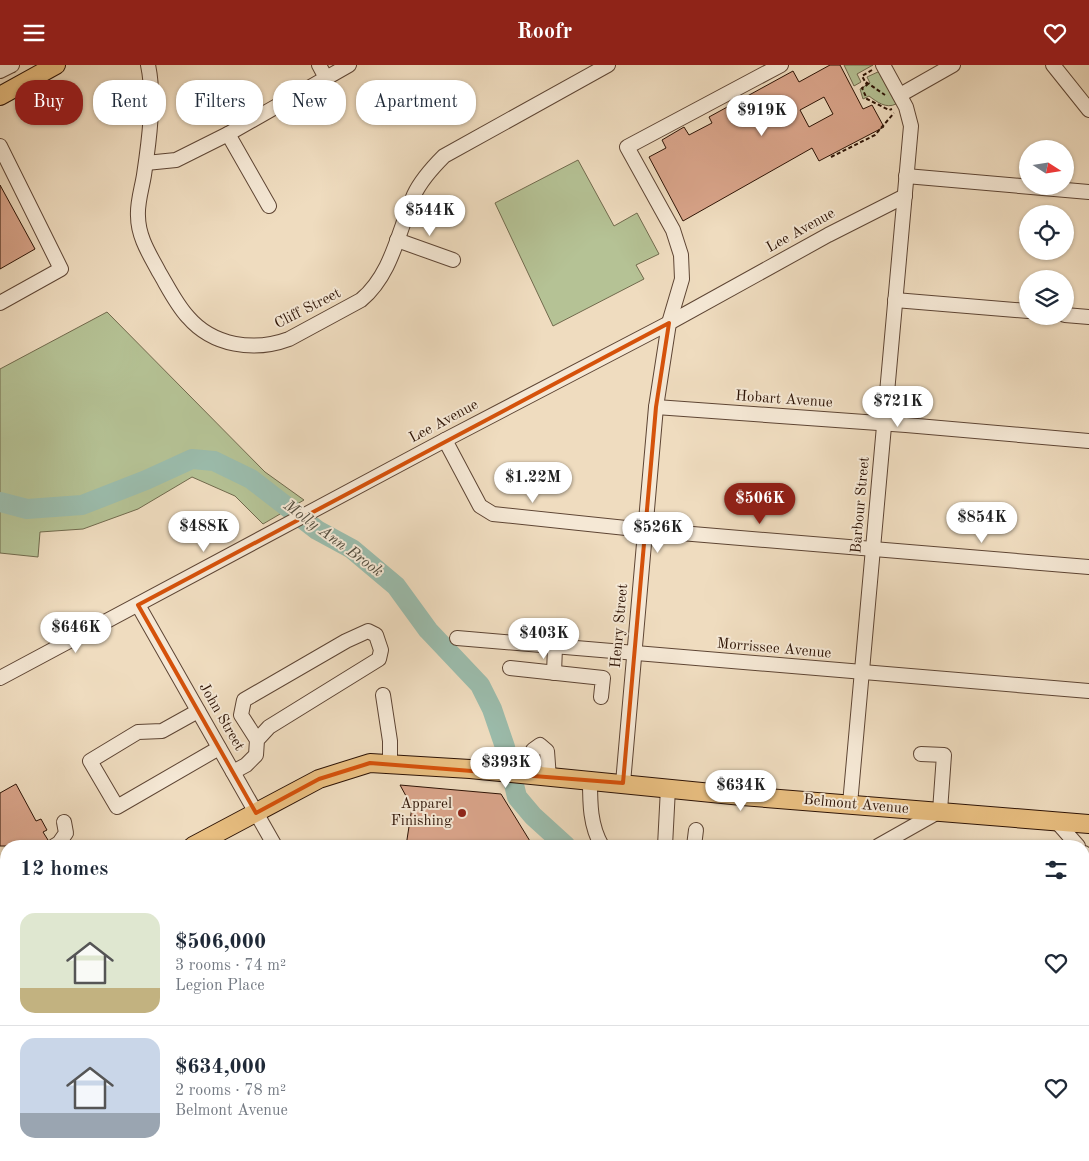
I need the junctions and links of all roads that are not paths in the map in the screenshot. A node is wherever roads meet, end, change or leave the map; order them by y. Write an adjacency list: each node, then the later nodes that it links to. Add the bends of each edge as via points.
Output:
1 (12, 65): 11 (street)
2 (56, 65): 14 (main road)
3 (148, 65): 18 (street, Cliff Street, via 152,92)
4 (319, 65): 12 (street)
5 (349, 65): 12 (street)
6 (781, 65): 30 (street, Henry Street, via 627,147 672,230 680,255 682,279)
7 (953, 65): 13 (street)
8 (1053, 65): 15 (street)
9 (600, 67): 23 (street, Cliff Street, via 444,156 428,172 414,195)
10 (879, 67): 13 (street, Barbour Street)
11 (0, 71)
12 (326, 78): 16 (street)
13 (900, 95): 19 (street, Barbour Street, via 910,126)
14 (0, 96)
15 (1089, 110)
16 (228, 133): 18 (street, via 176,160); 22 (street)
17 (0, 146): 26 (street, via 61,269)
18 (146, 163): 23 (street, Cliff Street, via 138,215 139,229 148,251 187,317 216,339 229,343 253,346 277,343 348,309 377,283)
19 (906, 176): 20 (street); 21 (street, Barbour Street)
20 (1089, 192)
21 (905, 196): 25 (street, Barbour Street); 30 (street, Lee Avenue)
22 (269, 206)
23 (397, 240): 24 (street)
24 (453, 261)
25 (896, 300): 27 (street); 32 (street, Barbour Street)
26 (0, 303)
27 (1019, 310)
28 (1074, 316): 29 (street)
29 (1089, 317)
30 (669, 323): 31 (street, Henry Street); 33 (street, Lee Avenue)
31 (656, 407): 32 (street, Hobart Avenue); 35 (street, Henry Street)
32 (884, 424): 34 (street, Hobart Avenue); 36 (street, Barbour Street)
33 (445, 440): 35 (street, via 480,506 493,514); 38 (street, Lee Avenue)
34 (1089, 441)
35 (645, 530): 36 (street); 41 (street, Henry Street)
36 (873, 548): 37 (street); 43 (street, Barbour Street)
37 (1089, 567)
38 (138, 605): 45 (street, Lee Avenue); 49 (street, John Street)
39 (457, 638): 40 (street, Morrissee Avenue)
40 (556, 647): 41 (street, Morrissee Avenue); 44 (street)
41 (634, 653): 43 (street, Morrissee Avenue); 56 (street, Henry Street)
42 (510, 668): 44 (street)
43 (862, 672): 46 (street, Morrissee Avenue); 58 (street, Barbour Street)
44 (554, 673): 48 (street, via 603,678)
45 (0, 678)
46 (1089, 691)
47 (383, 695): 53 (street)
48 (601, 697)
49 (198, 711): 51 (street, John Street); 51 (street, via 162,731 138,732 90,761 117,807)
50 (257, 739): 50 (street, via 269,727 379,659 381,650 376,635 368,631 346,641 244,700 242,715); 54 (street, via 256,755)
51 (219, 748): 54 (street, John Street)
52 (921, 754): 59 (street, via 944,755)
53 (390, 764): 55 (main road, Belmont Avenue); 60 (main road, Belmont Avenue, via 370,763 319,779)
54 (233, 772): 60 (street, John Street)
55 (590, 780): 56 (main road, Belmont Avenue); 68 (street, via 590,806)
56 (623, 783): 57 (main road, Belmont Avenue)
57 (668, 788): 58 (main road, Belmont Avenue); 69 (street)
58 (850, 804): 59 (main road, Belmont Avenue)
59 (940, 811): 61 (main road, Belmont Avenue); 71 (street)
60 (256, 813): 66 (main road, Belmont Avenue); 67 (street, John Street)
61 (1056, 821): 63 (main road, Belmont Avenue); 72 (street)
62 (64, 822): 65 (street, via 66,833)
63 (1089, 824)
64 (696, 830): 70 (street)
65 (61, 840)
66 (204, 840)
67 (272, 840)
68 (598, 840)
69 (665, 840)
70 (695, 840)
71 (889, 840)
72 (1073, 840)

